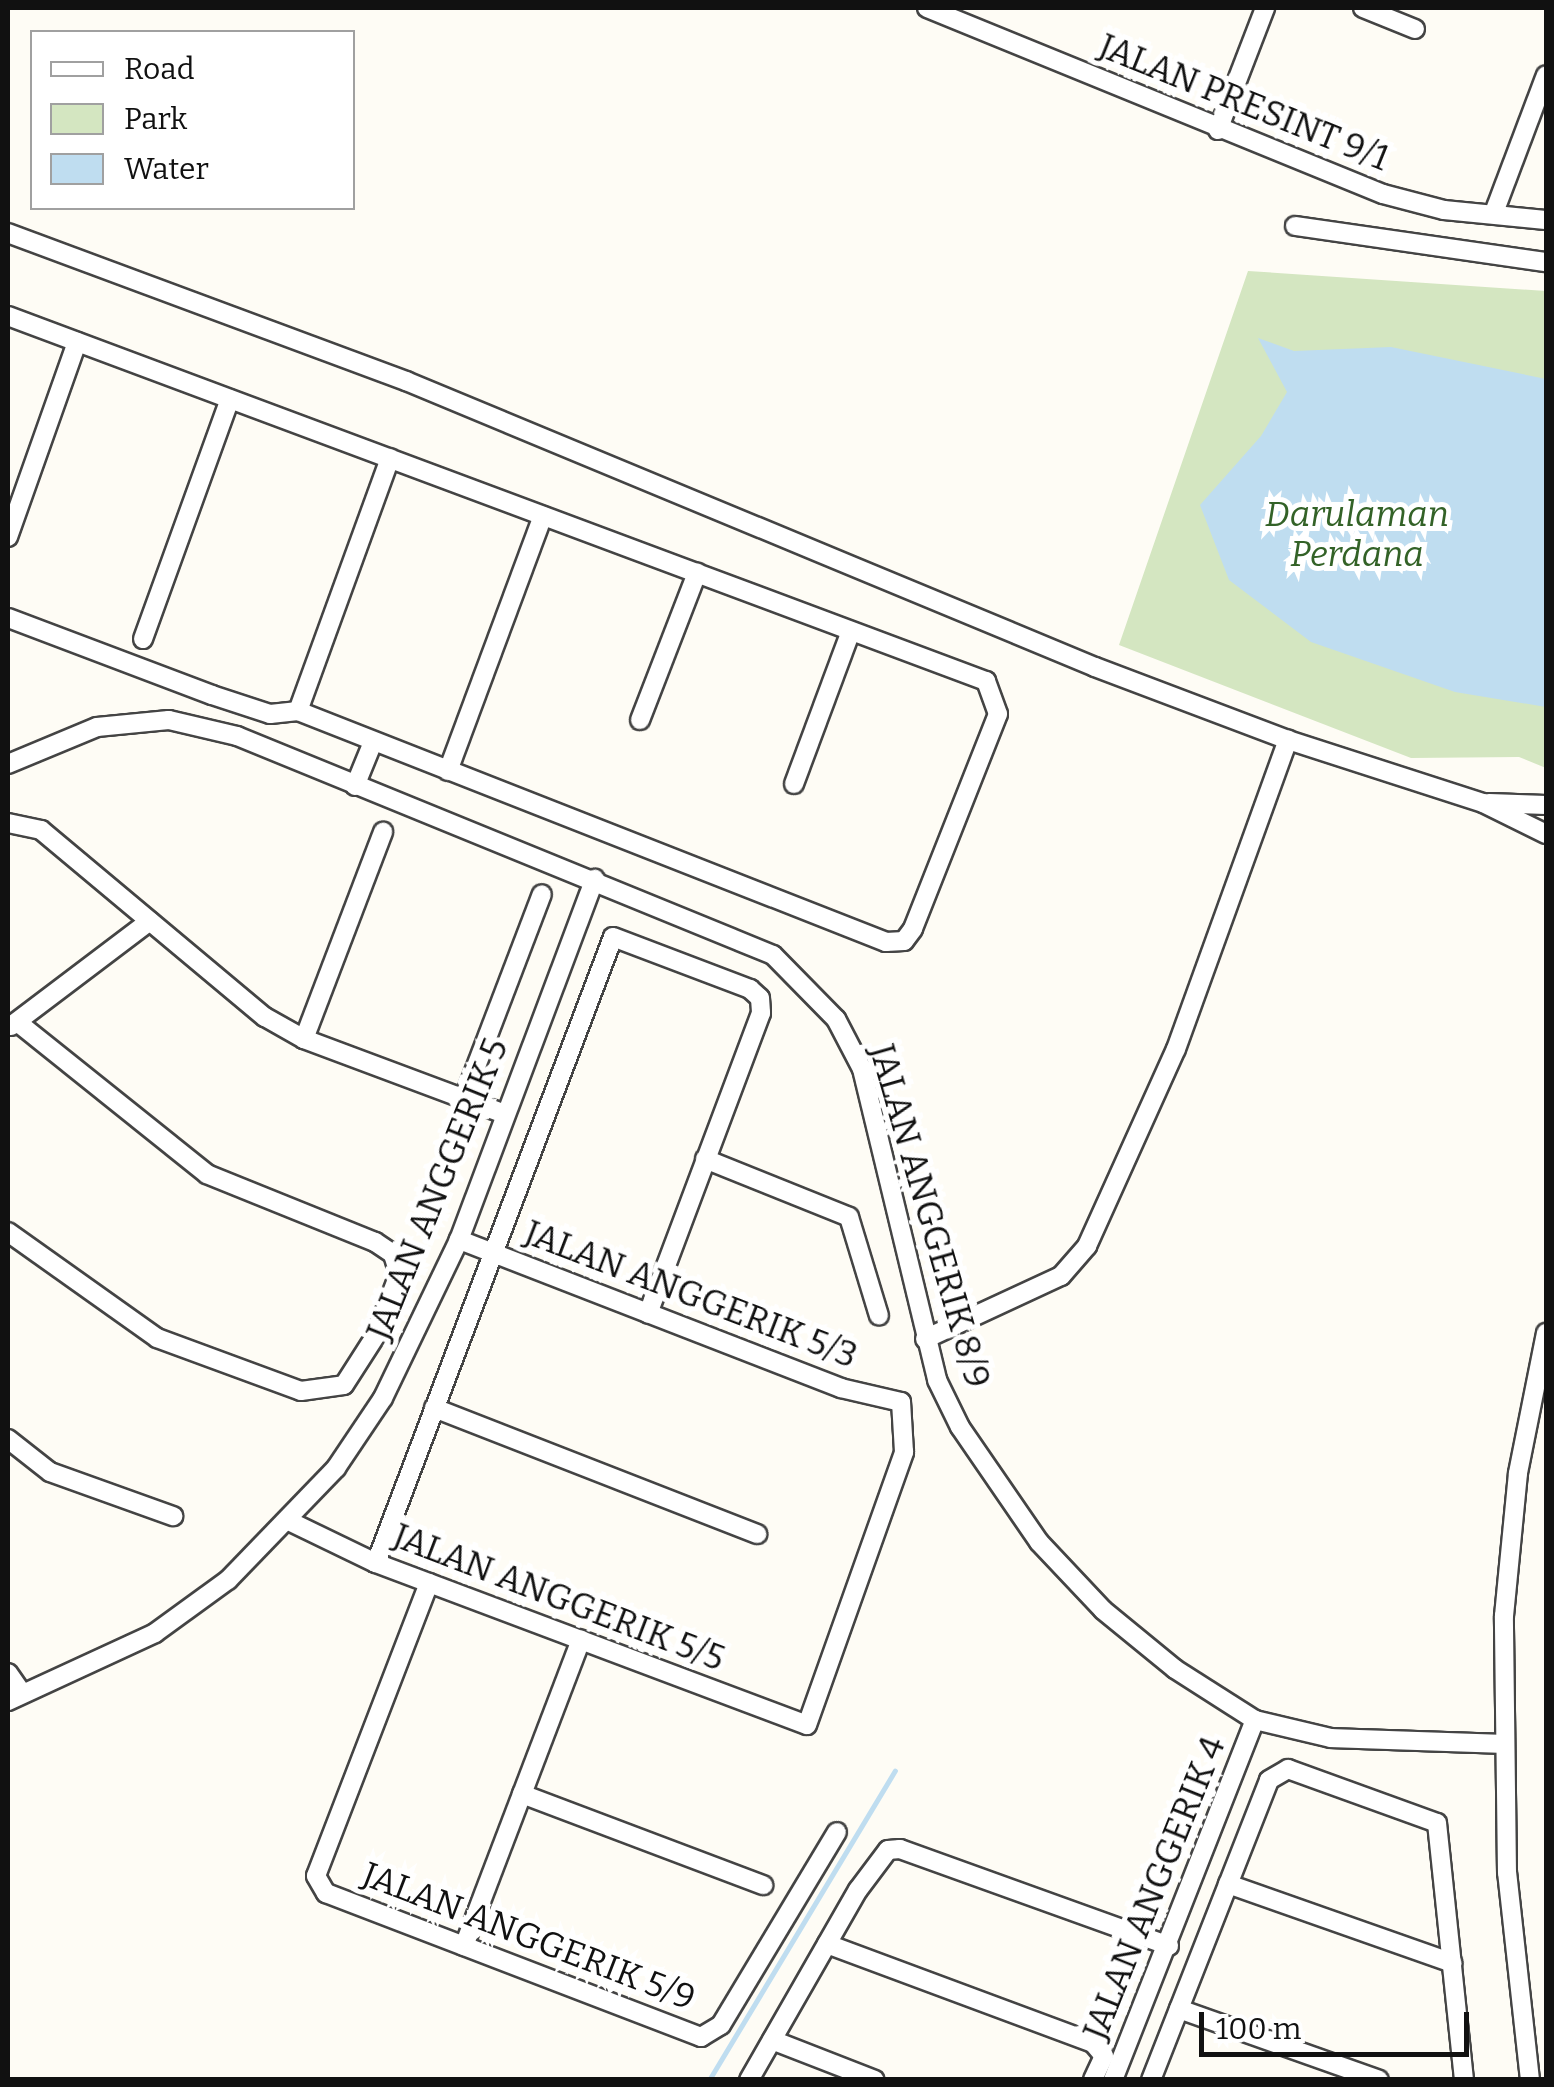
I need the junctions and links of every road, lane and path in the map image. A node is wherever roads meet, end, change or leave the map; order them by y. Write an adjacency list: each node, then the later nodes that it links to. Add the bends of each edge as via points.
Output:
1 (927, 8): 6 (street, JALAN PRESINT 9/1)
2 (1265, 8): 6 (street)
3 (1363, 8): 4 (street)
4 (1415, 29)
5 (1546, 75): 7 (street)
6 (1218, 130): 7 (street, JALAN PRESINT 9/1, via 1411,203)
7 (1494, 210): 8 (street, JALAN PRESINT 9/1)
8 (1546, 220)
9 (1295, 226): 11 (street)
10 (8, 232): 24 (street, via 406,381)
11 (1546, 262)
12 (8, 316): 13 (street)
13 (76, 342): 14 (street); 17 (street)
14 (230, 399): 15 (street); 21 (street)
15 (390, 458): 16 (street); 22 (street)
16 (543, 516): 18 (street); 27 (street)
17 (8, 537)
18 (697, 573): 20 (street); 23 (street)
19 (8, 618): 22 (street, via 270,714)
20 (851, 631): 27 (street, via 986,681 997,696 998,714 904,941 886,942); 28 (street)
21 (143, 640)
22 (298, 711): 25 (street)
23 (640, 720)
24 (1288, 740): 30 (street); 49 (street, via 1176,1049 1087,1246 1061,1276)
25 (373, 742): 27 (street); 29 (street)
26 (8, 764): 29 (street, JALAN ANGGERIK 8/9, via 97,727 168,720 237,736)
27 (448, 772)
28 (794, 784)
29 (355, 786): 35 (street, JALAN ANGGERIK 8/9)
30 (1483, 803): 31 (street); 34 (street)
31 (1546, 804)
32 (15, 822): 37 (street, via 41,830)
33 (383, 832): 39 (street)
34 (1546, 834)
35 (595, 879): 41 (street, JALAN ANGGERIK 5); 49 (street, JALAN ANGGERIK 8/9, via 773,955 836,1019 862,1069 876,1119)
36 (542, 894): 40 (street)
37 (150, 921): 38 (street); 39 (street, via 265,1017)
38 (12, 1025): 43 (street, via 206,1174 393,1254 399,1274 344,1385 301,1391 157,1338)
39 (304, 1039): 40 (street)
40 (464, 1098): 41 (street)
41 (505, 1114): 44 (street, JALAN ANGGERIK 5)
42 (705, 1160): 45 (street, via 760,998 624,936 609,943); 46 (street); 47 (street, via 849,1217)
43 (8, 1232)
44 (458, 1240): 45 (street, JALAN ANGGERIK 5/3); 53 (street, JALAN ANGGERIK 5, via 383,1398)
45 (492, 1253): 46 (street, JALAN ANGGERIK 5/3); 50 (street)
46 (648, 1313): 61 (street, JALAN ANGGERIK 5/3, via 841,1388 901,1402 904,1452)
47 (878, 1316)
48 (1546, 1334): 62 (street, via 1518,1474 1504,1616)
49 (925, 1339): 60 (street, JALAN ANGGERIK 8/9, via 960,1427 1038,1542 1103,1610)
50 (434, 1408): 54 (street); 55 (street)
51 (8, 1439): 52 (street, via 50,1472)
52 (173, 1516)
53 (291, 1522): 55 (street, JALAN ANGGERIK 5/5); 59 (street, JALAN ANGGERIK 5, via 228,1580 155,1633)
54 (757, 1534)
55 (376, 1563): 56 (street, JALAN ANGGERIK 5/5)
56 (428, 1583): 57 (street, JALAN ANGGERIK 5/5); 68 (street, JALAN ANGGERIK 5/9, via 316,1876 326,1893)
57 (581, 1640): 61 (street, JALAN ANGGERIK 5/5); 63 (street)
58 (8, 1673): 59 (street)
59 (15, 1697)
60 (1255, 1720): 62 (street, JALAN ANGGERIK 8/9, via 1331,1738); 69 (street, JALAN ANGGERIK 4)
61 (807, 1726)
62 (1504, 1744): 80 (street, via 1508,1873)
63 (522, 1794): 65 (street); 68 (street)
64 (837, 1832): 68 (street, JALAN ANGGERIK 5/9, via 710,2035)
65 (763, 1884)
66 (1228, 1884): 70 (street); 70 (street, via 1276,1770 1427,1814 1437,1823); 71 (street)
67 (827, 1944): 69 (street, via 879,1858 900,1848); 72 (street); 75 (street, via 1094,2043 1104,2056)
68 (464, 1946)
69 (1170, 1946): 76 (street, JALAN ANGGERIK 4)
70 (1452, 1963): 79 (street)
71 (1179, 2009): 77 (street); 78 (street)
72 (772, 2040): 73 (street); 74 (street)
73 (749, 2080)
74 (875, 2080)
75 (1093, 2080)
76 (1113, 2080)
77 (1152, 2080)
78 (1379, 2080)
79 (1464, 2080)
80 (1530, 2080)

